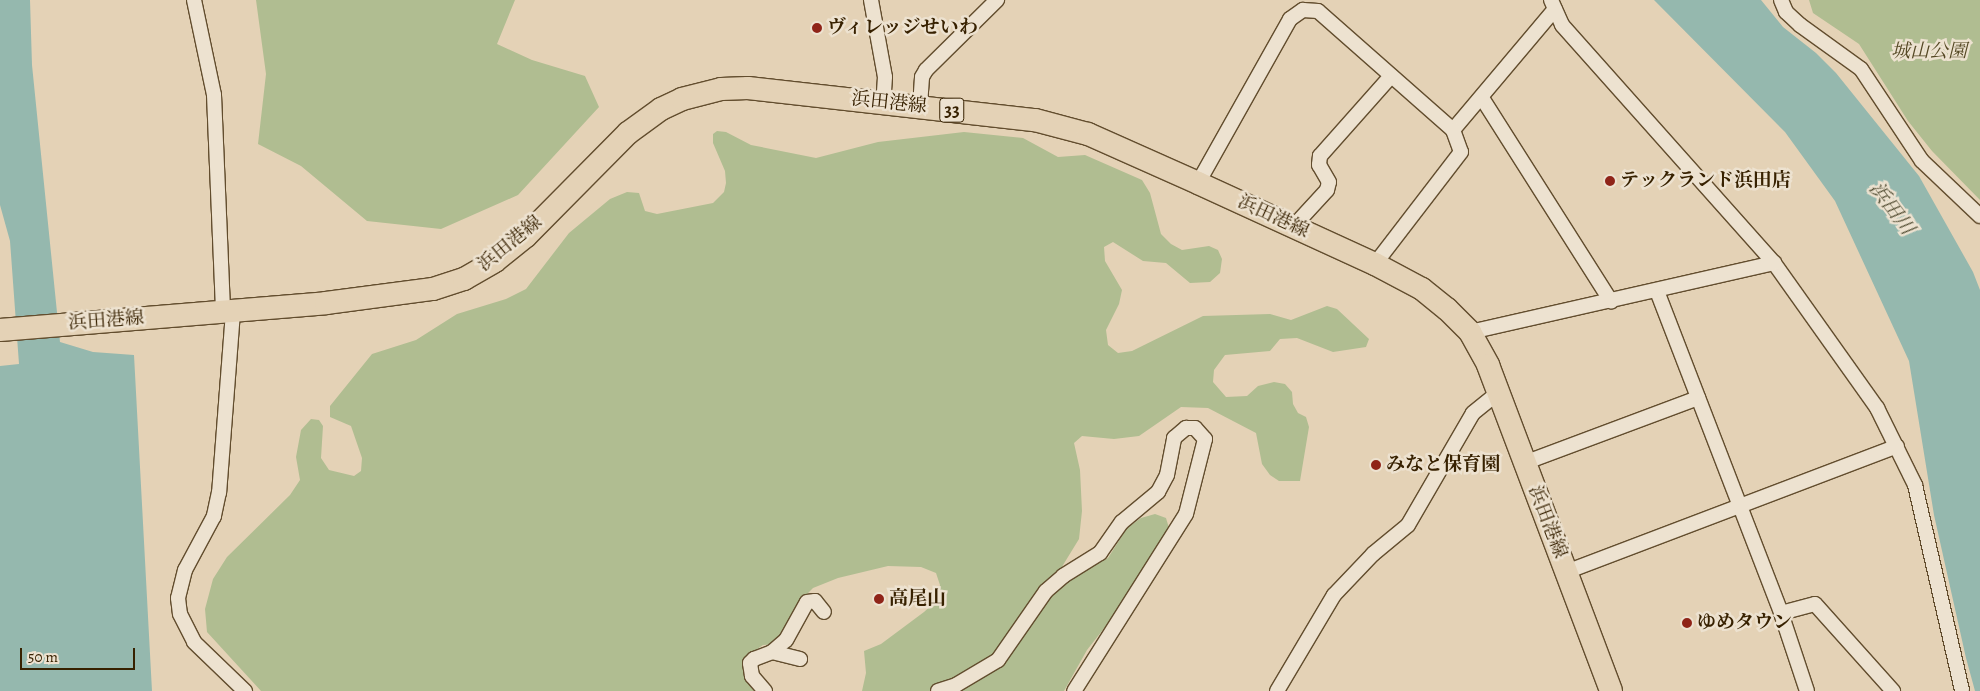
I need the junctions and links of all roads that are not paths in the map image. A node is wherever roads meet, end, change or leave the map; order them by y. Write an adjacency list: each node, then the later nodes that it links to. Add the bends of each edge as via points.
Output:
1 (194, 0): 18 (street, via 214,95)
2 (871, 0): 8 (street, via 885,77)
3 (997, 0): 9 (street, via 926,70 922,77)
4 (1781, 0): 12 (street, via 1786,12 1800,25 1861,69 1922,161)
5 (1553, 5): 7 (street); 14 (street, via 1562,24)
6 (1391, 76): 10 (street); 11 (street, via 1318,11 1295,14); 13 (street, via 1320,156 1319,165 1329,182 1326,190)
7 (1482, 98): 10 (street); 17 (street)
8 (882, 103): 9 (main road, 浜田港線 / 33); 18 (main road, 浜田港線 / 33, via 748,88 721,89 682,99 661,109 628,133 526,236 495,261 464,279 433,289 395,295)
9 (920, 106): 11 (main road, 浜田港線 / 33, via 1061,126 1113,144)
10 (1453, 130): 15 (street, via 1460,156)
11 (1198, 183): 13 (main road, 浜田港線 / 33)
12 (1980, 216)
13 (1293, 227): 15 (main road, 浜田港線 / 33)
14 (1774, 263): 16 (street); 23 (street, via 1877,408)
15 (1375, 264): 20 (main road, 浜田港線 / 33, via 1422,289)
16 (1657, 290): 17 (street); 22 (street)
17 (1611, 301): 20 (street)
18 (228, 312): 19 (main road, 浜田港線 / 33); 31 (street, via 219,492 214,516 185,570 178,598 183,622 194,642)
19 (3, 330)
20 (1470, 332): 21 (main road, 浜田港線 / 33)
21 (1499, 392): 24 (main road, 浜田港線 / 33); 35 (street, via 1473,413 1408,525 1373,554 1334,595)
22 (1698, 398): 24 (street); 25 (street)
23 (1897, 446): 25 (street); 39 (street, via 1915,484)
24 (1524, 463): 26 (main road, 浜田港線 / 33)
25 (1740, 507): 26 (street); 28 (street)
26 (1566, 572): 36 (main road, 浜田港線 / 33)
27 (824, 612): 29 (street, via 815,601 807,602 786,640)
28 (1781, 614): 37 (street); 38 (street, via 1815,604)
29 (772, 652): 30 (street); 32 (street, via 761,654 750,663 754,681)
30 (800, 659)
31 (245, 691)
32 (765, 691)
33 (938, 691): 34 (street, via 956,685 998,660 1046,591 1063,576 1100,554 1122,522 1158,492 1166,475 1174,438 1186,428 1195,428 1205,439 1186,514)
34 (1074, 691)
35 (1277, 691)
36 (1611, 691)
37 (1807, 691)
38 (1893, 691)
39 (1962, 691)

